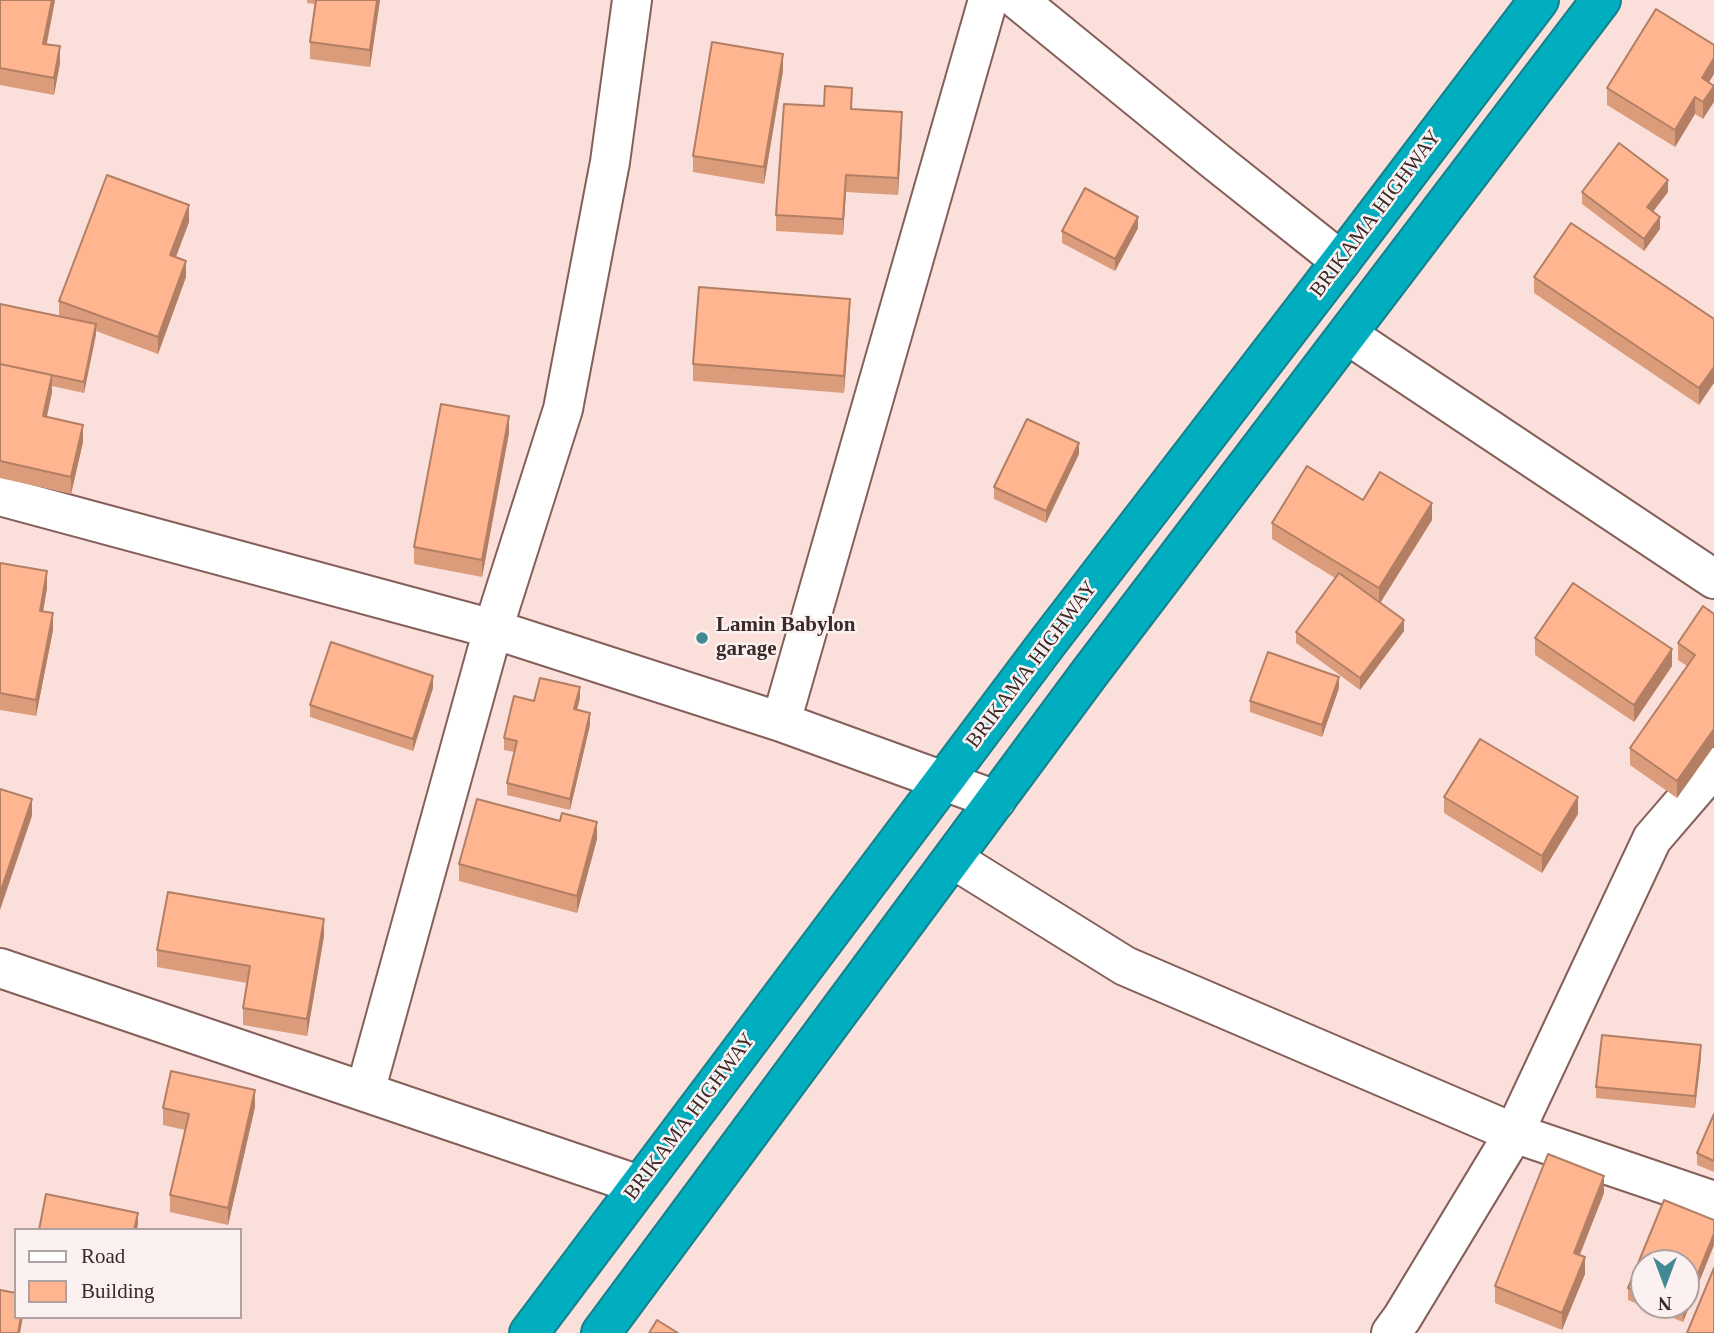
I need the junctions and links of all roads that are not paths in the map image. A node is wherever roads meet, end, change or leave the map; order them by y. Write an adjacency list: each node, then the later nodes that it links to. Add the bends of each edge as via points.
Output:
1 (632, 0): 10 (street, via 610,162 563,409)
2 (988, 0): 13 (street)
3 (1018, 0): 6 (street)
4 (1539, 0): 6 (highway, BRIKAMA HIGHWAY)
5 (1601, 0): 7 (highway)
6 (1341, 261): 11 (highway, BRIKAMA HIGHWAY)
7 (1348, 335): 9 (street); 12 (highway)
8 (0, 496): 10 (street)
9 (1714, 579)
10 (493, 629): 13 (street); 19 (street)
11 (1048, 642): 12 (highway); 15 (highway, BRIKAMA HIGHWAY)
12 (1091, 671): 16 (highway)
13 (781, 722): 15 (street)
14 (1714, 767): 20 (street, via 1653,839)
15 (944, 782): 16 (street); 21 (highway, BRIKAMA HIGHWAY)
16 (996, 800): 17 (highway)
17 (953, 859): 20 (street, via 1125,966); 24 (highway)
18 (0, 968): 19 (street)
19 (365, 1092): 21 (street)
20 (1514, 1133): 22 (street); 25 (street)
21 (639, 1185): 23 (highway, BRIKAMA HIGHWAY)
22 (1714, 1201)
23 (529, 1333)
24 (601, 1333)
25 (1391, 1333)

